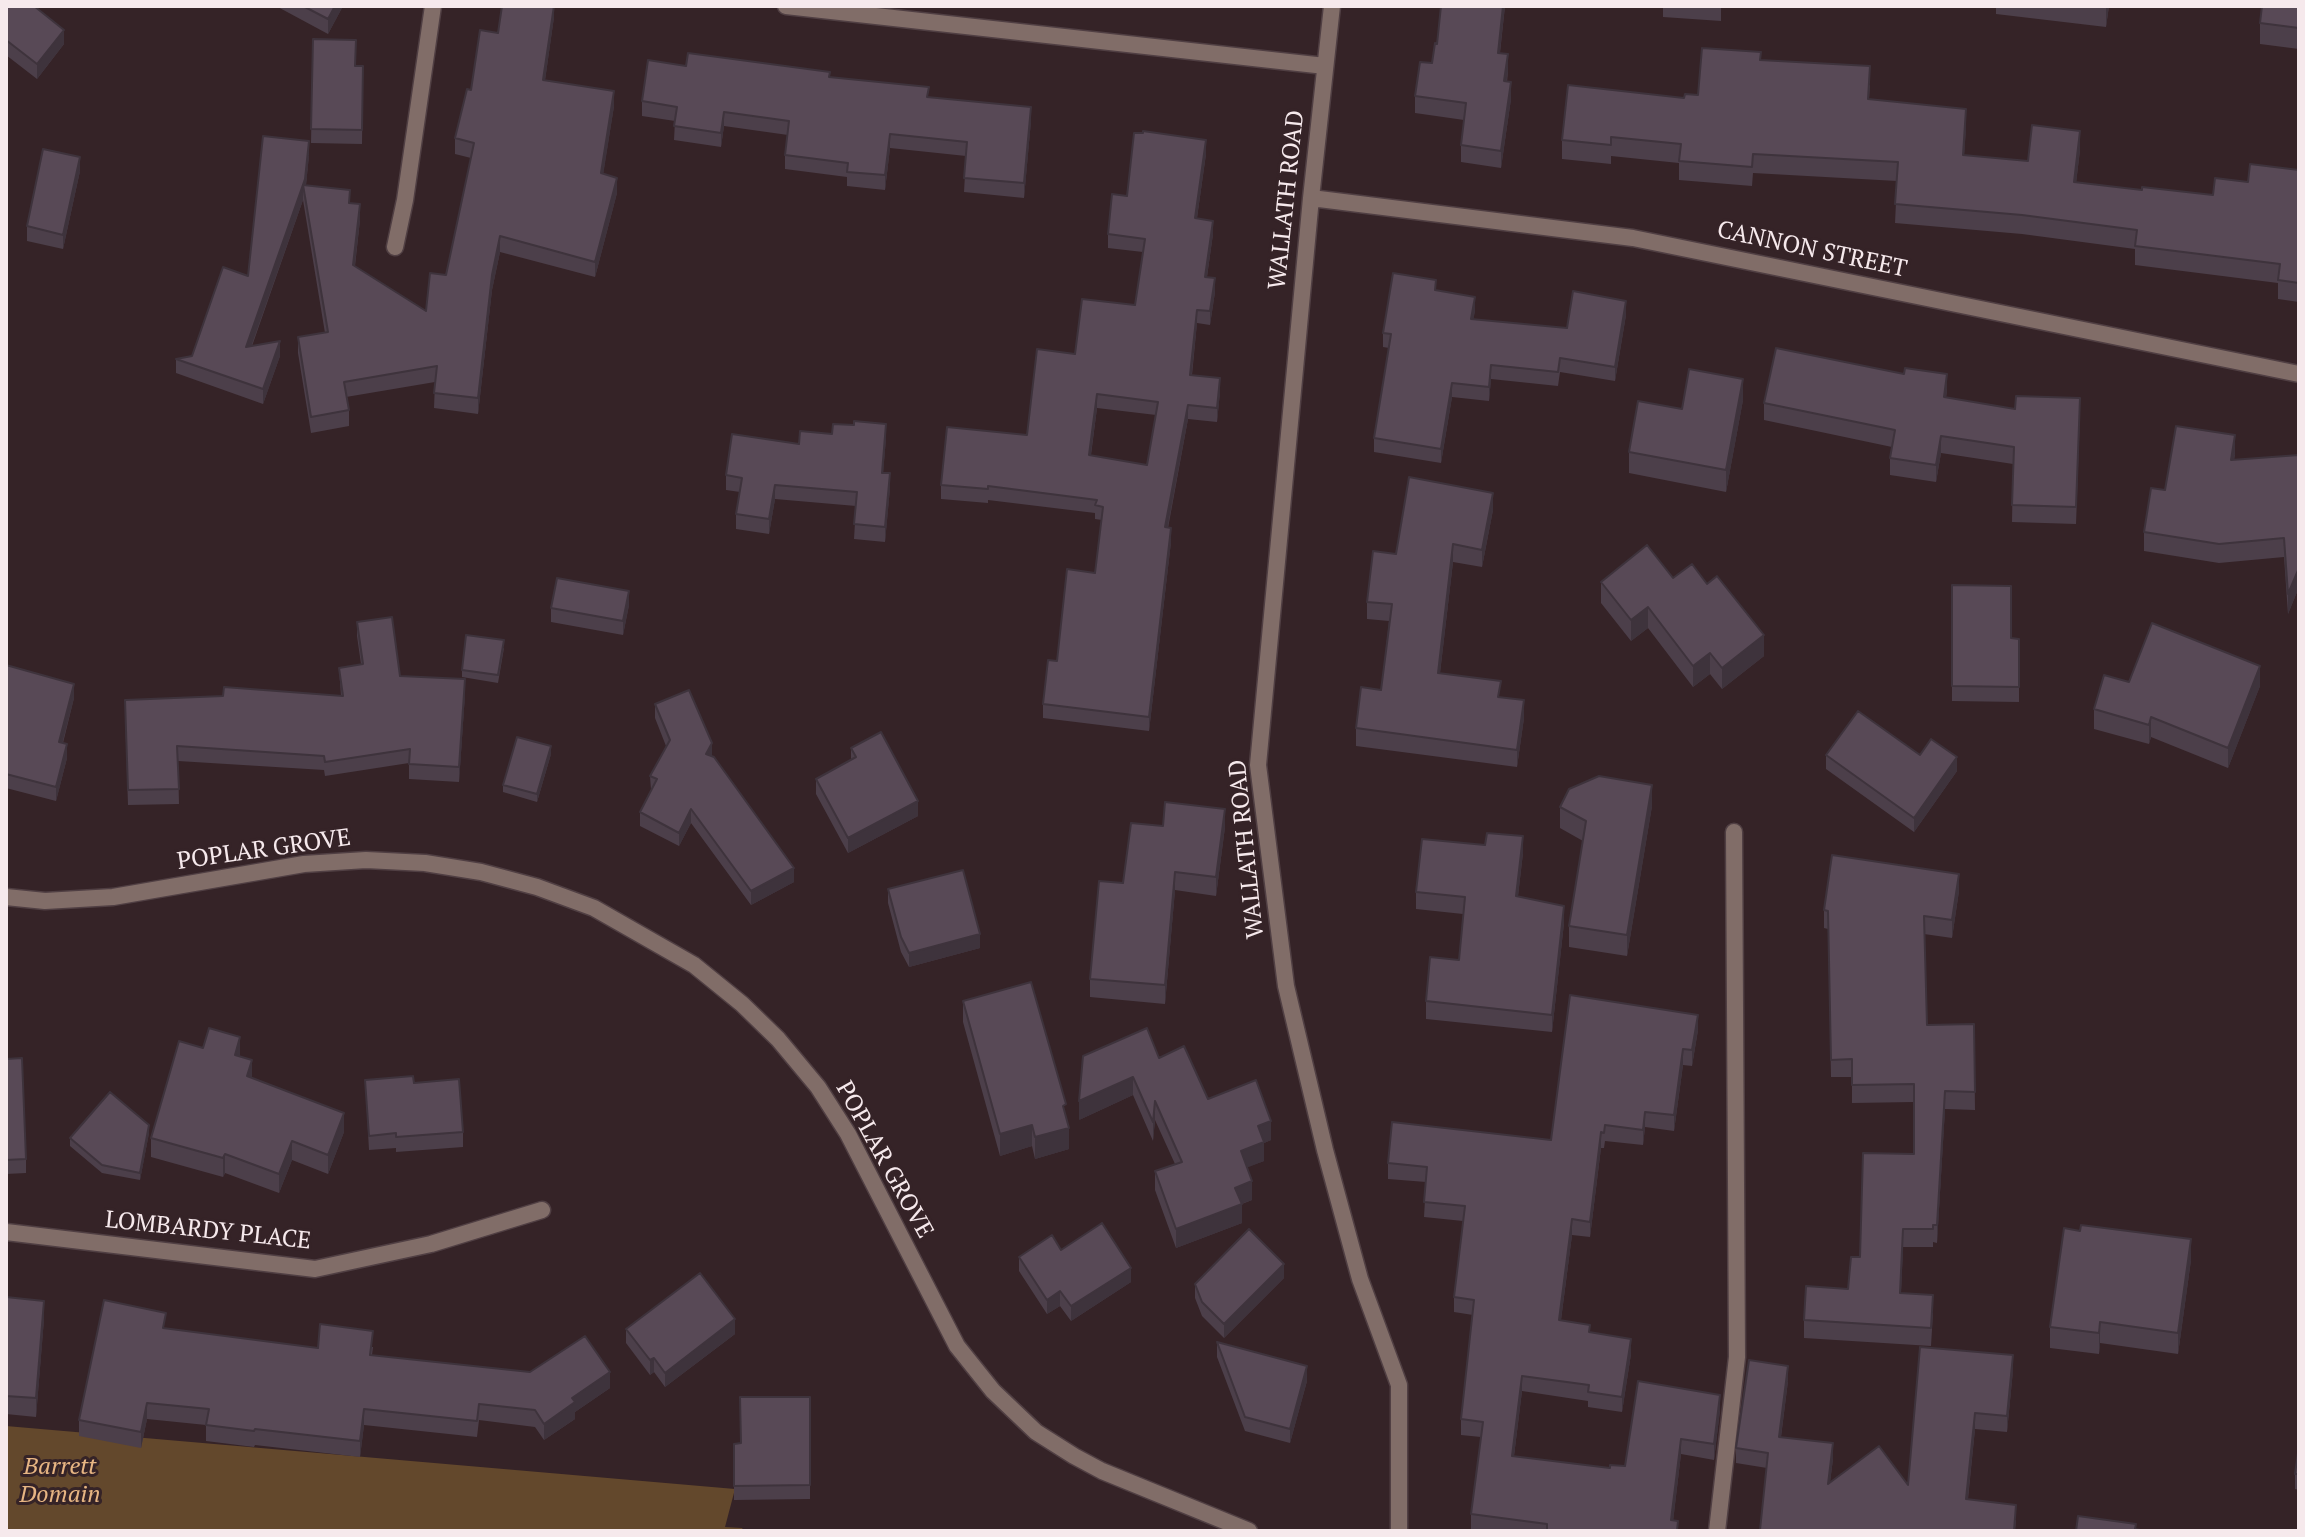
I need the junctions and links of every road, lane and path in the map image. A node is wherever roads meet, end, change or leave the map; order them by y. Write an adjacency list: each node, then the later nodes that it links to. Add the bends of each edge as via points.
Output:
1 (433, 6): 6 (street)
2 (786, 6): 4 (street)
3 (1332, 6): 4 (street, WALLATH ROAD)
4 (1325, 66): 5 (street, WALLATH ROAD)
5 (1311, 198): 7 (street, CANNON STREET, via 1633,238); 13 (street, WALLATH ROAD, via 1258,765 1286,986 1360,1279 1399,1385)
6 (395, 247)
7 (2299, 374)
8 (1734, 832): 14 (street, via 1737,1357)
9 (6, 897): 12 (street, POPLAR GROVE, via 113,897 291,866 366,860 481,872 594,908 694,965 751,1013 818,1087 855,1147 957,1346 1036,1432 1102,1471)
10 (542, 1210): 11 (street, LOMBARDY PLACE, via 431,1244 315,1269)
11 (6, 1232)
12 (1249, 1531)
13 (1399, 1531)
14 (1717, 1531)

